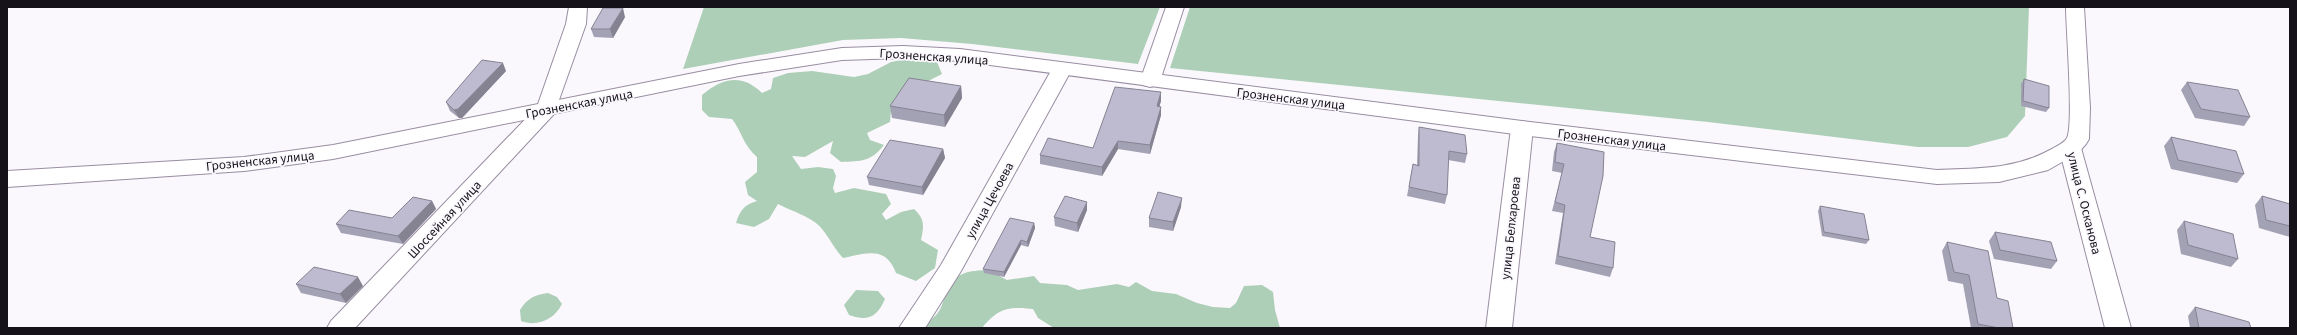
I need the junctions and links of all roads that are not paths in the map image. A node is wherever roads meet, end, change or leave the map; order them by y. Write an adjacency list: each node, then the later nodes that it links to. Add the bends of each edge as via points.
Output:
1 (578, 7): 6 (street, via 576,24)
2 (1175, 7): 5 (street)
3 (2075, 7): 8 (street, улица С. Осканова, via 2080,108 2078,139)
4 (1062, 69): 5 (street, Грозненская улица); 6 (street, Грозненская улица, via 960,55 903,52 842,54 739,70); 11 (street, улица Цечоева, via 949,271)
5 (1150, 81): 7 (street, Грозненская улица)
6 (547, 109): 9 (street, Грозненская улица, via 333,152 244,164); 10 (street, Шоссейная улица)
7 (1522, 128): 8 (street, Грозненская улица, via 1937,177 1999,175 2040,165); 12 (street, улица Белхароева)
8 (2070, 148): 13 (street, улица С. Осканова)
9 (7, 179)
10 (340, 328)
11 (912, 328)
12 (1499, 328)
13 (2118, 328)

